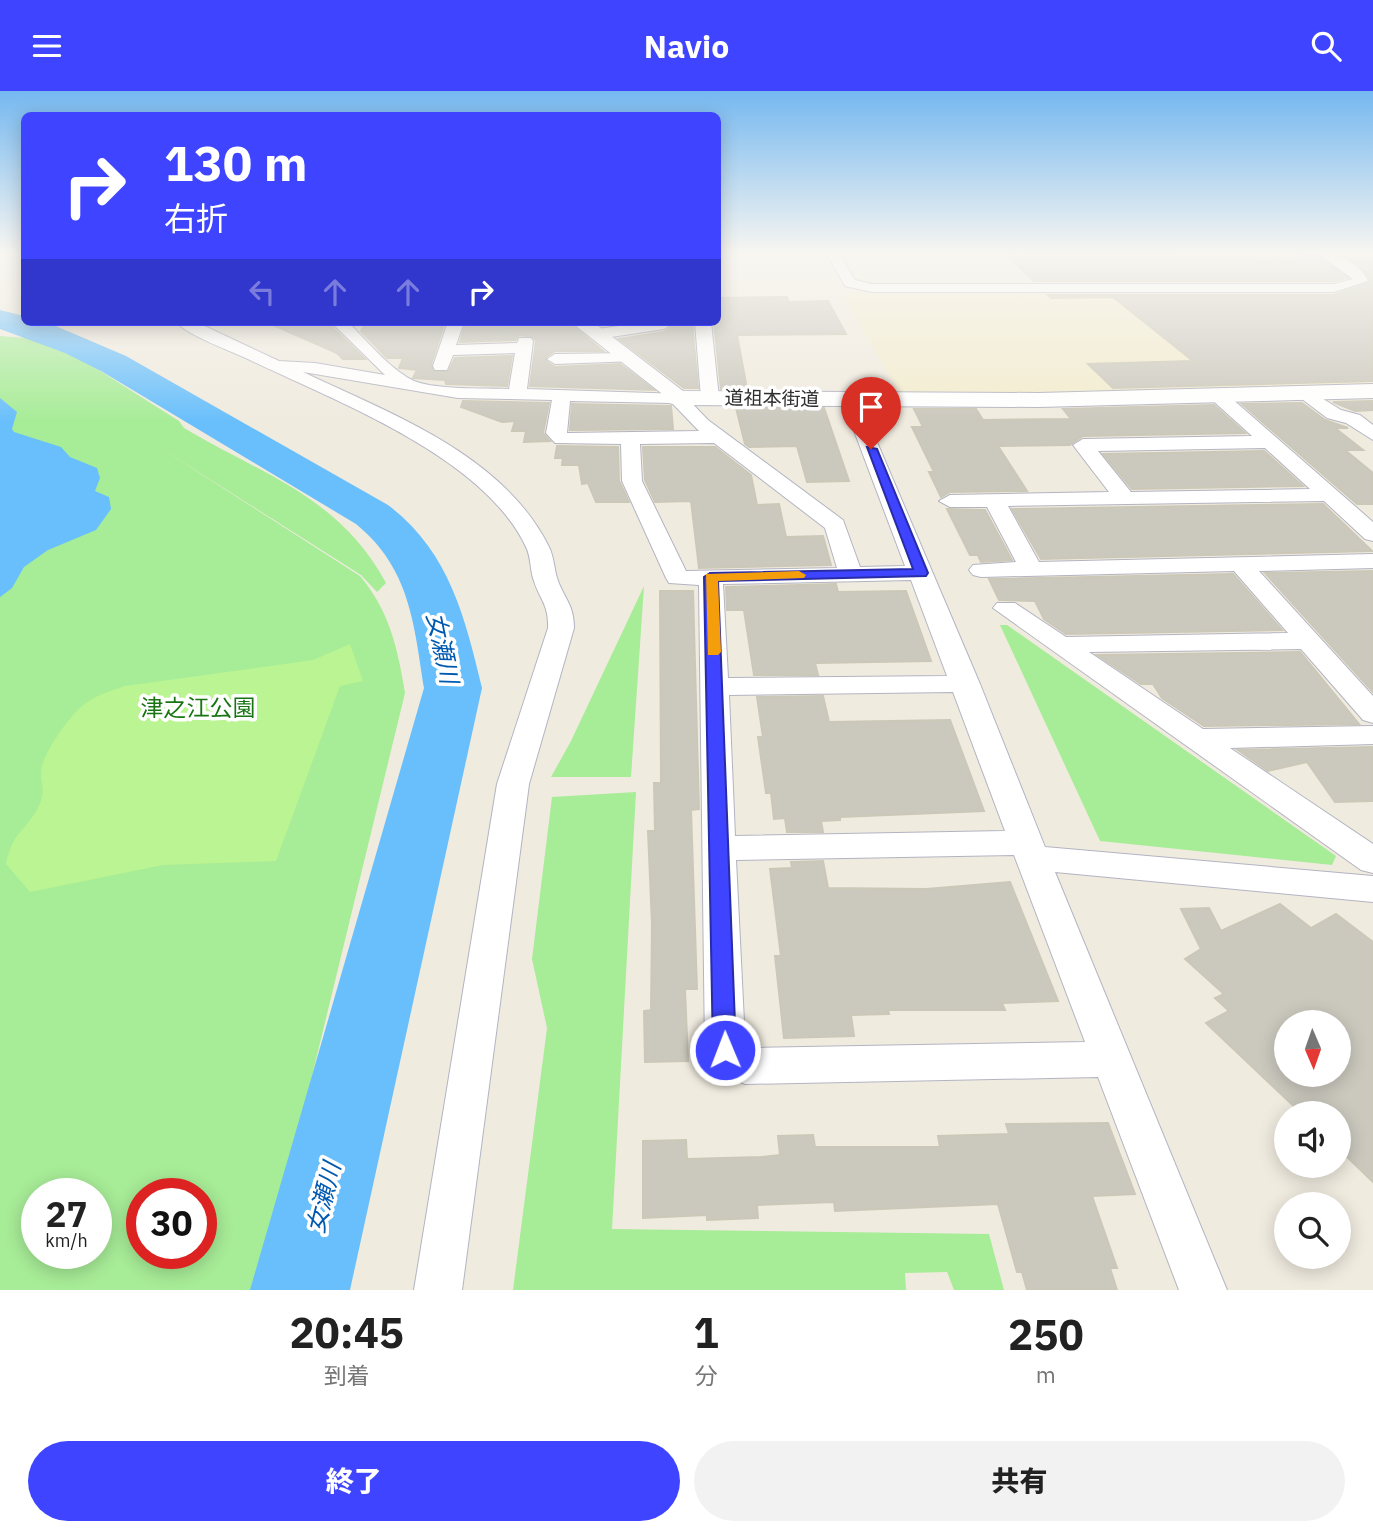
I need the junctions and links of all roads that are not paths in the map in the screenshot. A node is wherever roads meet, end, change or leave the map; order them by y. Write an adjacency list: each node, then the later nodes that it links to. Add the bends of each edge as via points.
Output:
1 (192, 326): 10 (street, 道祖本街道)
2 (343, 326): 11 (street, via 377,361)
3 (455, 326): 7 (street)
4 (627, 326): 6 (street)
5 (703, 326): 19 (street)
6 (590, 328): 8 (street)
7 (446, 350): 12 (street); 16 (street, via 524,345)
8 (630, 358): 9 (street); 18 (street)
9 (555, 359)
10 (276, 366): 11 (street, 道祖本街道, via 315,368); 50 (street, via 427,442 496,490 538,546 546,584 562,604 561,628 513,784)
11 (411, 386): 12 (street, 道祖本街道)
12 (433, 389): 16 (street, 道祖本街道)
13 (1373, 391): 14 (street, 道祖本街道)
14 (1304, 392): 15 (street, 道祖本街道); 21 (street)
15 (1216, 394): 20 (street, 道祖本街道, via 1039,400); 24 (street)
16 (517, 395): 17 (street, 道祖本街道)
17 (562, 396): 18 (street, 道祖本街道); 23 (street, via 556,433 562,439)
18 (677, 398): 19 (street, 道祖本街道); 22 (street)
19 (710, 398): 20 (street, 道祖本街道)
20 (851, 399): 34 (street)
21 (1373, 434)
22 (716, 437): 23 (street); 35 (street, via 835,525)
23 (630, 438): 36 (street, via 632,481 678,578)
24 (1270, 442): 25 (street); 26 (street, via 1083,445)
25 (1329, 495): 26 (street); 29 (street)
26 (1125, 498): 27 (street)
27 (993, 500): 28 (street); 32 (street)
28 (950, 501)
29 (1373, 534)
30 (1373, 561): 31 (street)
31 (1240, 564): 32 (street); 38 (street)
32 (1031, 569): 33 (street)
33 (981, 570)
34 (922, 573): 35 (street); 40 (street)
35 (850, 575): 36 (street)
36 (710, 577): 41 (street)
37 (1006, 608): 39 (street)
38 (1308, 641): 39 (street); 42 (street)
39 (1059, 645): 44 (street)
40 (967, 684): 41 (street); 46 (street)
41 (714, 687): 45 (street)
42 (1373, 714)
43 (1373, 735): 44 (street)
44 (1195, 739): 47 (street)
45 (720, 848): 46 (street); 49 (street, via 725,1050 745,1066)
46 (1031, 850): 48 (street); 49 (street)
47 (1373, 861)
48 (1373, 889)
49 (1113, 1059): 51 (street)
50 (438, 1290)
51 (1203, 1290)

